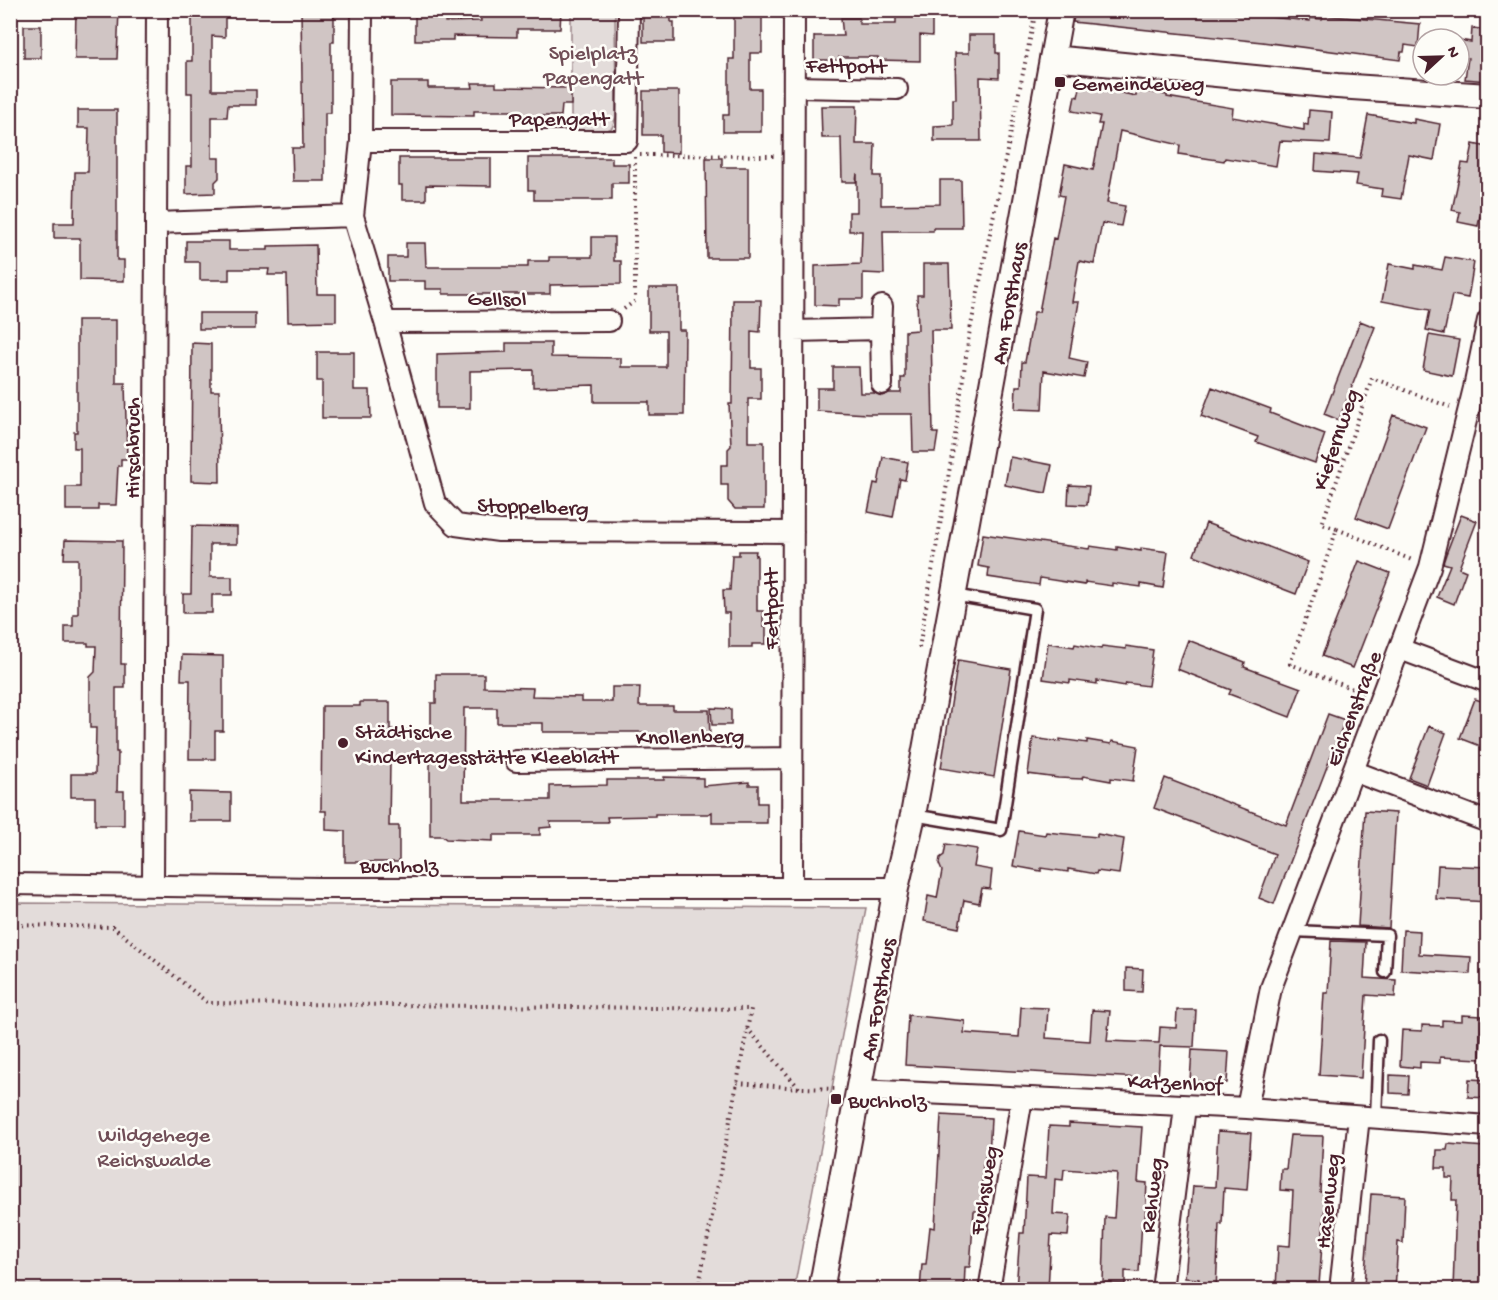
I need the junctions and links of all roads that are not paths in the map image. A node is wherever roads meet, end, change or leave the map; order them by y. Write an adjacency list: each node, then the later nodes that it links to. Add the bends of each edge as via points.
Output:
1 (157, 10): 12 (street, Hirschbruch)
2 (362, 10): 10 (street, Stoppelberg)
3 (629, 10): 10 (street, Papengatt, via 627,141)
4 (794, 10): 7 (street, Fettpott)
5 (1061, 10): 6 (street, Am Forsthaus)
6 (1052, 58): 9 (street, via 1337,86); 22 (street, Am Forsthaus)
7 (794, 87): 8 (street, Fettpott); 18 (street, Fettpott)
8 (897, 89)
9 (1488, 96)
10 (361, 141): 11 (street, Stoppelberg)
11 (353, 216): 12 (street); 16 (street, Stoppelberg)
12 (156, 223): 31 (street, Hirschbruch)
13 (882, 306): 17 (street)
14 (1488, 320): 20 (street, Eichenstraße)
15 (609, 321): 16 (street, Gellsol)
16 (385, 322): 21 (street, Stoppelberg, via 435,503 456,525 499,531)
17 (881, 329): 18 (street); 19 (street)
18 (794, 331): 21 (street, Fettpott)
19 (882, 384)
20 (1481, 391): 23 (street, Eichenstraße, via 1468,413 1430,567)
21 (793, 532): 25 (street, Fettpott)
22 (953, 596): 28 (street, Am Forsthaus); 28 (lane, via 1035,609 1001,830)
23 (1400, 649): 24 (street); 27 (street, Eichenstraße)
24 (1488, 682)
25 (792, 758): 26 (street, Knollenberg); 32 (street, Fettpott)
26 (516, 761)
27 (1353, 771): 29 (street); 34 (street, Eichenstraße)
28 (913, 815): 33 (street, Am Forsthaus)
29 (1488, 822)
30 (10, 884): 31 (street, Buchholz)
31 (153, 885): 32 (street, Buchholz)
32 (792, 887): 33 (street, Buchholz)
33 (896, 888): 37 (street, Am Forsthaus)
34 (1293, 931): 35 (lane, via 1387,935); 40 (street, Eichenstraße, via 1271,988)
35 (1385, 972)
36 (1379, 1040): 41 (lane)
37 (852, 1089): 38 (street, Katzenhof); 43 (street, Am Forsthaus)
38 (1022, 1098): 39 (street, Katzenhof); 44 (street, Fuchsweg)
39 (1185, 1107): 40 (street, Katzenhof); 45 (street, Rehweg)
40 (1247, 1108): 41 (street, Katzenhof)
41 (1367, 1117): 42 (street, Katzenhof); 46 (street, Hasenweg)
42 (1488, 1126)
43 (821, 1290)
44 (989, 1290)
45 (1162, 1290)
46 (1340, 1290)

